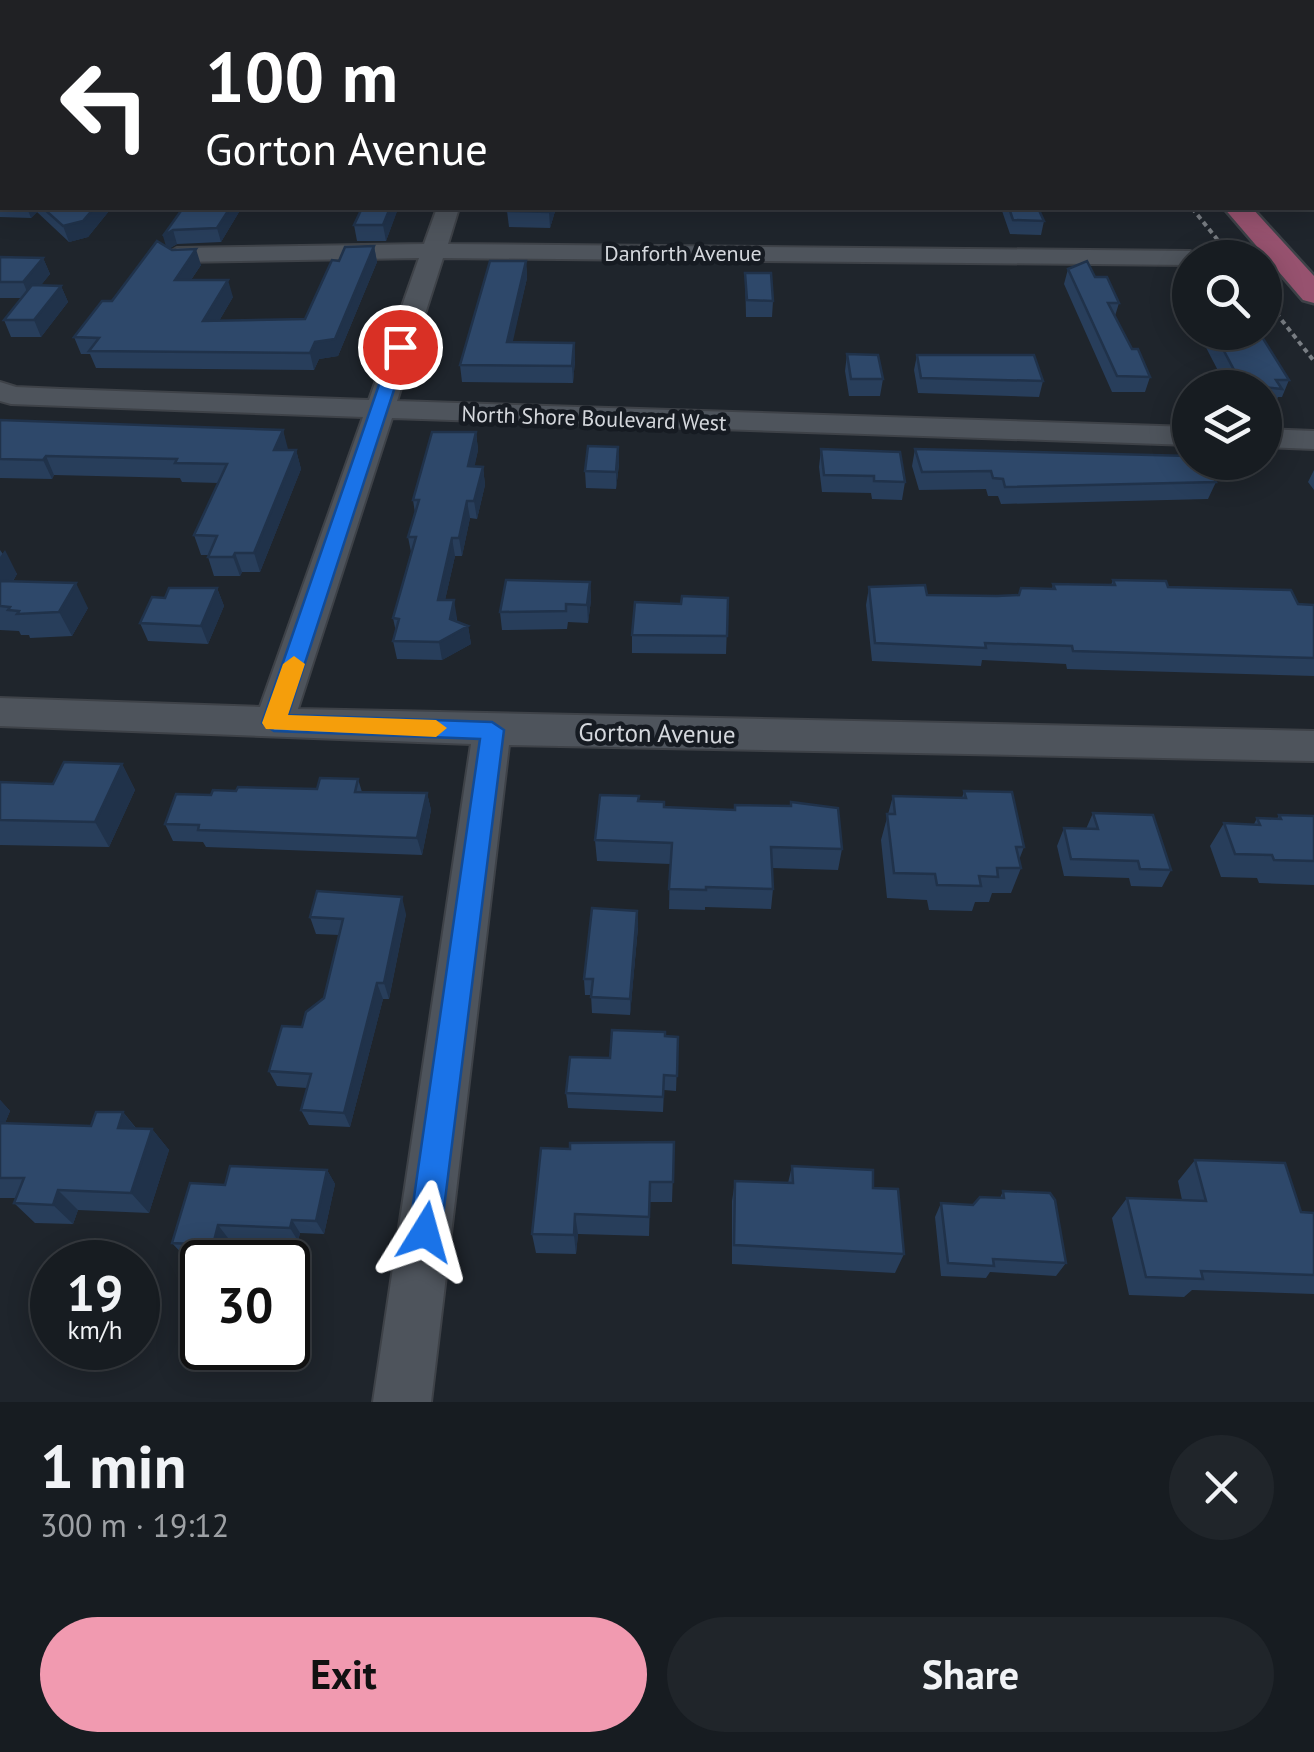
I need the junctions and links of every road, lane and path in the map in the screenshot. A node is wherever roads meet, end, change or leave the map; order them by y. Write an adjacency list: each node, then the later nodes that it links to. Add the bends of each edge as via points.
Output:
1 (447, 210): 8 (street)
2 (1194, 210): 5 (path)
3 (1220, 210): 6 (main road)
4 (1239, 210): 7 (main road)
5 (1219, 240)
6 (1247, 240)
7 (1255, 240)
8 (432, 251): 9 (street, Danforth Avenue); 10 (street, Danforth Avenue); 18 (street)
9 (176, 255)
10 (1172, 258)
11 (1282, 271): 13 (main road)
12 (1282, 283): 15 (main road)
13 (1314, 294)
14 (1282, 321): 16 (path)
15 (1314, 328)
16 (1314, 361)
17 (0, 390): 18 (street, North Shore Boulevard West)
18 (379, 412): 19 (street, North Shore Boulevard West); 23 (street)
19 (1172, 435)
20 (1282, 439): 21 (street)
21 (1314, 440)
22 (0, 712): 23 (street, Gorton Avenue)
23 (274, 723): 24 (street, Gorton Avenue)
24 (492, 730): 25 (street, Gorton Avenue); 26 (street)
25 (1314, 746)
26 (402, 1402)

